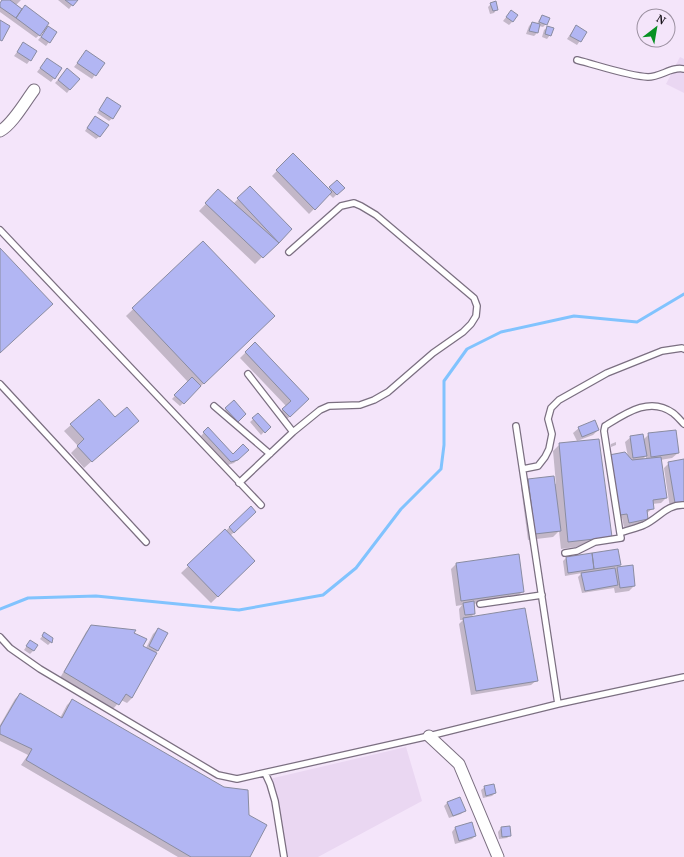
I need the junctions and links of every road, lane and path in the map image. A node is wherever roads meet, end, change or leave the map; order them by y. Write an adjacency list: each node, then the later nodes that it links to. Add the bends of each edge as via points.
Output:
1 (578, 60): 2 (lane, via 648,76 658,76 677,68)
2 (684, 69)
3 (34, 90): 4 (street, via 14,118)
4 (0, 131)
5 (0, 230): 16 (lane)
6 (289, 252): 13 (lane, via 341,206 354,203 376,215 474,298 477,306 476,316 463,332 433,353 388,392 360,405 329,406 320,410)
7 (684, 349): 15 (lane, via 662,350 607,373 559,400 552,408 548,420 552,434 545,457 538,466)
8 (248, 374): 13 (lane)
9 (0, 384): 20 (lane)
10 (214, 406): 14 (lane)
11 (684, 424): 19 (lane, via 674,413 658,405 652,405 637,408 605,426)
12 (516, 426): 15 (lane)
13 (293, 432): 14 (lane)
14 (270, 454): 16 (lane)
15 (523, 469): 22 (lane)
16 (239, 483): 17 (lane)
17 (261, 505)
18 (684, 505): 19 (lane, via 676,504 643,526)
19 (620, 533): 21 (lane, via 621,538 595,542 577,551)
20 (146, 542)
21 (565, 553)
22 (542, 595): 23 (lane); 26 (lane)
23 (480, 604)
24 (0, 637): 28 (lane, via 10,648 40,669 218,775 237,779)
25 (684, 677): 26 (lane)
26 (558, 704): 27 (lane)
27 (429, 736): 28 (lane); 30 (street, via 459,764)
28 (265, 773): 29 (lane, via 275,801)
29 (283, 856)
30 (498, 857)

